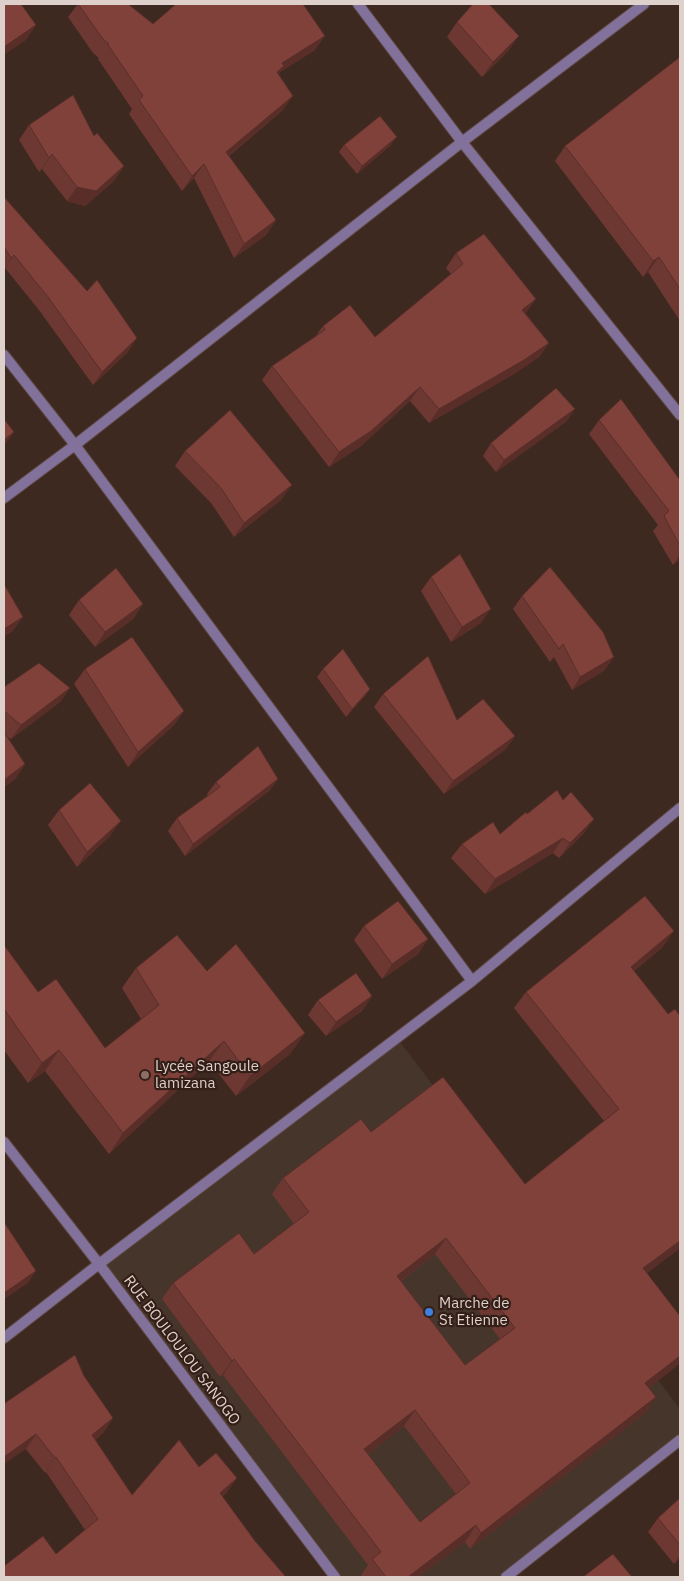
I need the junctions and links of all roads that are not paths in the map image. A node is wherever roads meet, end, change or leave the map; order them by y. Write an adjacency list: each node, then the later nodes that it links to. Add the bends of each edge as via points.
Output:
1 (358, 4): 3 (street)
2 (644, 4): 3 (street)
3 (462, 142): 5 (street); 6 (street)
4 (4, 354): 6 (street)
5 (680, 415)
6 (75, 445): 7 (street); 9 (street)
7 (4, 498)
8 (680, 808): 9 (street)
9 (472, 981): 11 (street)
10 (4, 1142): 11 (street, RUE BOULOULOU SANOGO)
11 (99, 1264): 12 (street); 14 (street, RUE BOULOULOU SANOGO)
12 (4, 1338)
13 (680, 1440): 15 (street)
14 (335, 1577)
15 (506, 1577)

